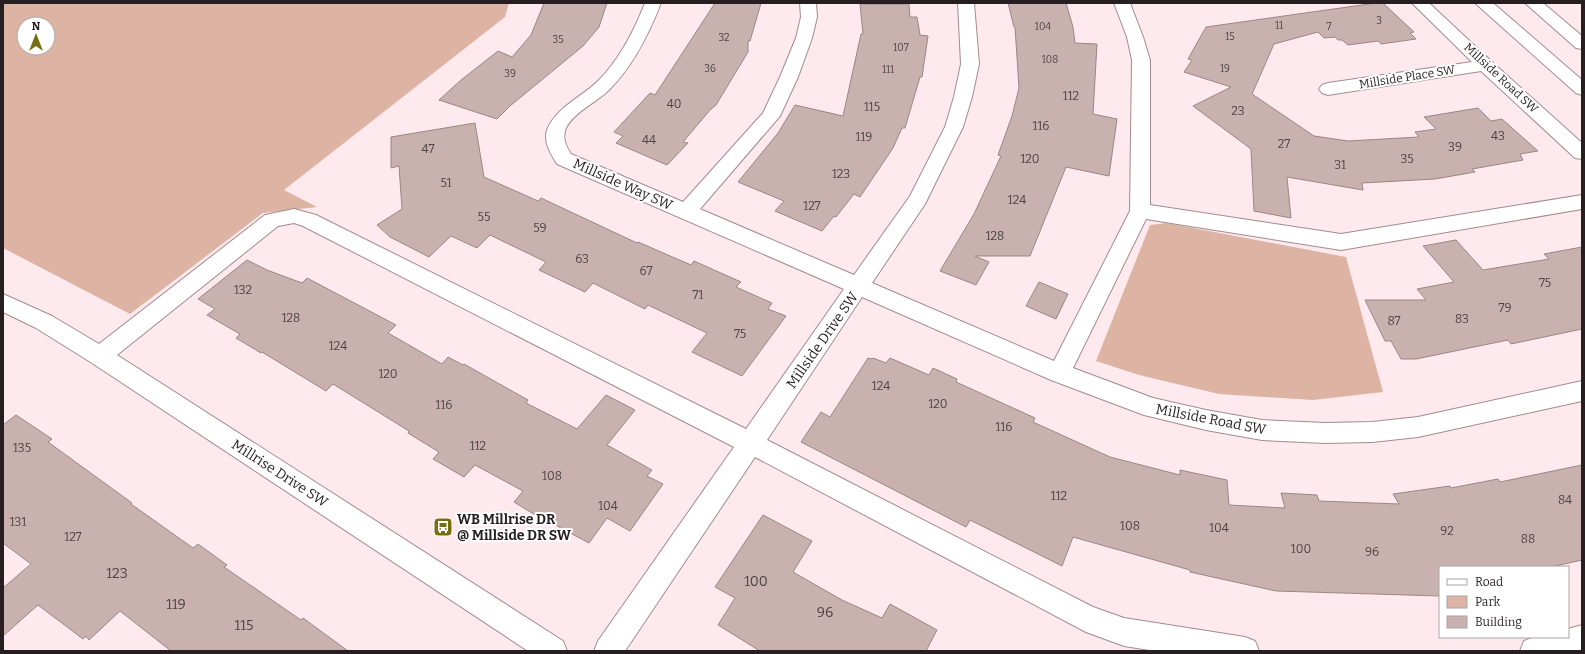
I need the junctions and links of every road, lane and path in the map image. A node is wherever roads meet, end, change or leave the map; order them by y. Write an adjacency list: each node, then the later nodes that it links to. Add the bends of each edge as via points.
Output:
1 (653, 3): 15 (street, Millside Way SW, via 640,33 604,85 558,126 556,148 564,159)
2 (808, 3): 15 (street, via 809,17 804,38 772,116)
3 (966, 3): 16 (street, Millside Drive SW, via 970,64 954,127 918,199)
4 (1122, 3): 14 (street, via 1142,60)
5 (1420, 3): 9 (street, Millside Road SW)
6 (1482, 3): 11 (street)
7 (1533, 3): 8 (street)
8 (1582, 44)
9 (1486, 65): 10 (street, Millside Place SW); 12 (street, Millside Road SW)
10 (1328, 89)
11 (1582, 89)
12 (1582, 153)
13 (1582, 202): 14 (street, via 1340,242)
14 (1140, 211): 19 (street)
15 (686, 212): 16 (street, Millside Way SW)
16 (859, 286): 19 (street, Millside Road SW); 21 (street, Millside Drive SW)
17 (3, 302): 18 (street, Millrise Drive SW, via 44,322)
18 (100, 356): 21 (street, via 272,220 294,216 309,220); 23 (street, Millrise Drive SW)
19 (1059, 373): 20 (street, Millside Road SW, via 1160,410 1262,430 1325,433 1372,432 1418,427)
20 (1582, 391)
21 (750, 443): 24 (street, Millside Drive SW); 25 (street, via 1086,618 1124,632)
22 (1582, 639): 26 (street)
23 (553, 651)
24 (608, 651)
25 (1245, 651)
26 (1534, 651)

